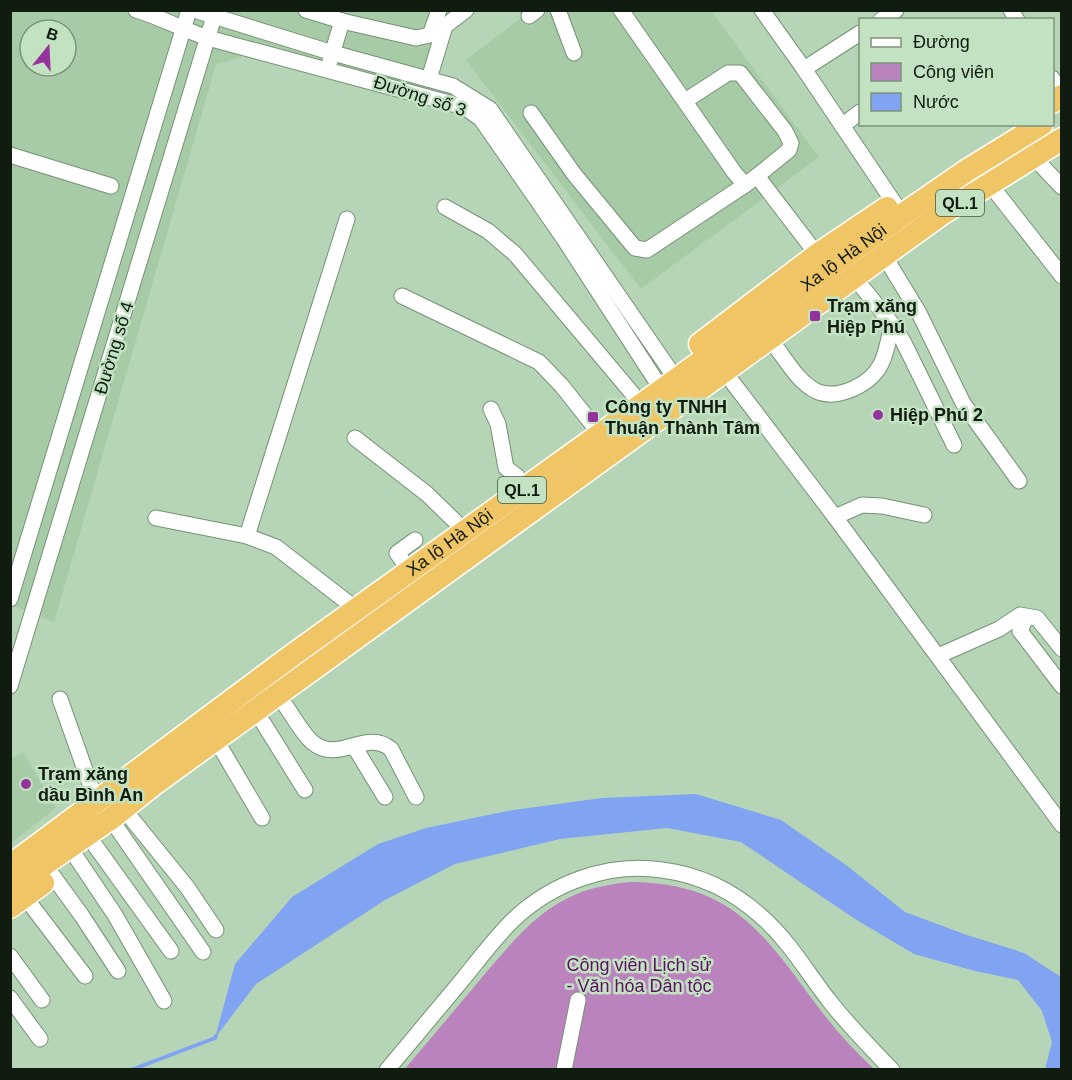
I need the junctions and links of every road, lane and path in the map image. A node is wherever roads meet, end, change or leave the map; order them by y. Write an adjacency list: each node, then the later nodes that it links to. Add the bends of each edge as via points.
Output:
1 (136, 10): 11 (street, Đường số 3)
2 (187, 10): 11 (street); 13 (street, Đường số 4)
3 (194, 10): 10 (street, Đường số 3)
4 (306, 10): 12 (street)
5 (439, 10): 12 (street, via 429,35 416,38)
6 (466, 10): 20 (street, via 445,26)
7 (558, 10): 17 (street)
8 (621, 10): 23 (street)
9 (762, 10): 19 (street)
10 (215, 13): 15 (street, Đường số 4); 16 (street, Đường số 3)
11 (162, 18): 13 (street, Đường số 3)
12 (342, 21): 16 (street)
13 (184, 30): 15 (street, Đường số 3); 65 (street, Đường số 4)
14 (859, 34): 19 (street)
15 (208, 38): 18 (street, Đường số 3); 70 (street, Đường số 4)
16 (333, 53): 18 (street); 20 (street, Đường số 3)
17 (574, 53)
18 (327, 69): 24 (street, Đường số 3, via 453,104)
19 (804, 69): 27 (street)
20 (429, 79): 24 (street, Đường số 3, via 453,86)
21 (1054, 80): 22 (street)
22 (1062, 95)
23 (685, 101): 34 (street); 34 (street, via 728,73 740,74 791,143 789,150)
24 (470, 103): 50 (street, Đường số 3, via 490,109)
25 (531, 113): 34 (street, via 574,174 635,248 647,250)
26 (859, 113): 27 (street)
27 (842, 126): 39 (street)
28 (1014, 126): 39 (highway, Xa lộ Hà Nội / QL.1)
29 (1039, 126): 39 (highway, Xa lộ Hà Nội / QL.1)
30 (1062, 139): 43 (highway, Xa lộ Hà Nội / QL.1, via 940,215)
31 (1062, 150): 33 (highway, Xa lộ Hà Nội / QL.1)
32 (10, 155): 35 (street)
33 (1039, 163): 36 (street); 37 (highway, Xa lộ Hà Nội / QL.1)
34 (751, 180): 41 (street)
35 (111, 186)
36 (1062, 187)
37 (996, 192): 42 (highway, Xa lộ Hà Nội / QL.1); 44 (street)
38 (445, 207): 51 (street, via 488,231 515,254)
39 (898, 209): 41 (highway, Xa lộ Hà Nội / QL.1)
40 (347, 219): 62 (street)
41 (823, 262): 50 (highway, Xa lộ Hà Nội / QL.1)
42 (888, 262): 43 (highway, Xa lộ Hà Nội / QL.1); 56 (street, via 919,313 963,403)
43 (858, 274): 46 (street); 47 (highway, Xa lộ Hà Nội / QL.1)
44 (1062, 276)
45 (402, 296): 53 (street, via 539,362)
46 (892, 324): 48 (street, via 885,354 874,374 843,393 818,392 807,385); 55 (street)
47 (788, 325): 48 (highway, Xa lộ Hà Nội / QL.1); 49 (highway, Xa lộ Hà Nội / QL.1)
48 (776, 346): 49 (highway, Xa lộ Hà Nội / QL.1)
49 (727, 375): 59 (street); 73 (highway, Xa lộ Hà Nội / QL.1); 80 (highway, Xa lộ Hà Nội / QL.1, via 154,784)
50 (665, 379): 51 (highway, Xa lộ Hà Nội / QL.1)
51 (637, 400): 53 (highway, Xa lộ Hà Nội / QL.1)
52 (492, 408): 57 (street, via 506,468)
53 (596, 429): 57 (highway, Xa lộ Hà Nội / QL.1)
54 (356, 438): 61 (street, via 427,494)
55 (954, 445)
56 (1019, 481)
57 (519, 483): 61 (highway, Xa lộ Hà Nội / QL.1)
58 (924, 515): 59 (street, via 862,505)
59 (835, 517): 69 (street)
60 (156, 518): 62 (street)
61 (461, 527): 64 (highway, Xa lộ Hà Nội / QL.1)
62 (247, 536): 66 (street, via 276,547)
63 (415, 540): 64 (street, via 397,553)
64 (407, 567): 66 (highway, Xa lộ Hà Nội / QL.1)
65 (10, 599)
66 (351, 605): 80 (highway, Xa lộ Hà Nội / QL.1)
67 (1026, 617): 68 (street, via 1037,618); 69 (street, via 1020,615 976,641); 71 (street, via 1020,631)
68 (1062, 650)
69 (938, 656): 82 (street)
70 (10, 686)
71 (1062, 686)
72 (60, 699): 80 (street)
73 (285, 705): 74 (highway, Xa lộ Hà Nội / QL.1); 75 (street, via 312,742 322,749 335,752)
74 (262, 721): 76 (highway, Xa lộ Hà Nội / QL.1); 77 (street)
75 (354, 746): 78 (street); 79 (street, via 385,744)
76 (222, 750): 80 (highway, Xa lộ Hà Nội / QL.1); 81 (street)
77 (305, 790)
78 (385, 797)
79 (416, 797)
80 (110, 811): 83 (highway, Xa lộ Hà Nội / QL.1); 84 (highway, Xa lộ Hà Nội / QL.1); 85 (highway, Xa lộ Hà Nội / QL.1); 86 (highway, Xa lộ Hà Nội / QL.1); 89 (street, via 180,878); 91 (street)
81 (262, 818)
82 (1062, 825)
83 (94, 844): 85 (highway, Xa lộ Hà Nội / QL.1); 90 (street)
84 (10, 849)
85 (71, 855): 87 (highway, Xa lộ Hà Nội / QL.1); 88 (highway, Xa lộ Hà Nội / QL.1); 98 (street, via 115,915)
86 (10, 866)
87 (53, 876): 88 (highway, Xa lộ Hà Nội / QL.1); 93 (street)
88 (15, 897): 94 (street)
89 (216, 930)
90 (171, 951)
91 (203, 952)
92 (10, 956): 96 (street)
93 (118, 971)
94 (85, 976)
95 (10, 998): 99 (street)
96 (42, 1000)
97 (578, 1000): 101 (street)
98 (164, 1001)
99 (40, 1040)
100 (387, 1070): 102 (street, via 525,910 582,878 636,867 688,875 751,907 777,932 842,1017)
101 (564, 1070)
102 (892, 1070)

